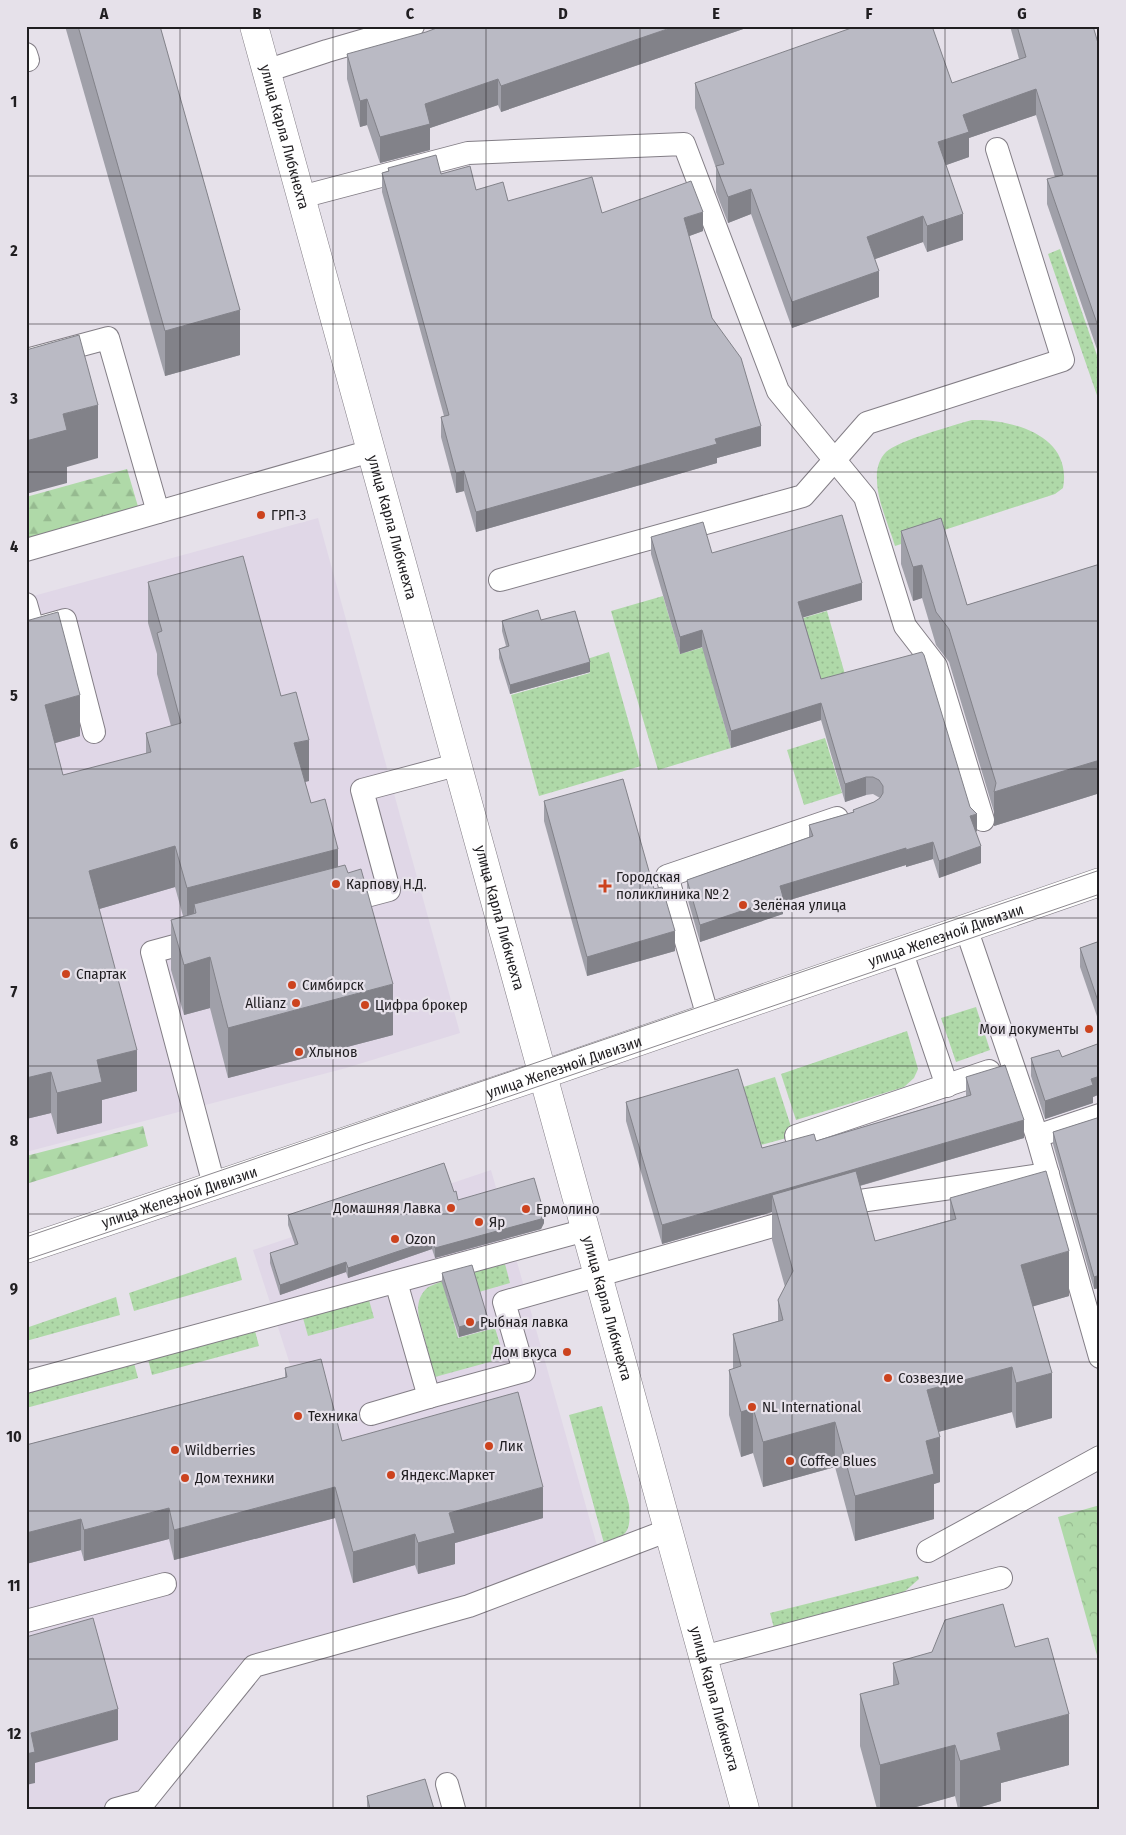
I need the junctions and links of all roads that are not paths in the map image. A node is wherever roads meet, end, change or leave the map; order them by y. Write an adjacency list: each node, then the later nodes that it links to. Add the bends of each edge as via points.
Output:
1 (254, 26): 5 (street, улица Карла Либкнехта)
2 (412, 26): 5 (lane)
3 (26, 54): 4 (lane)
4 (26, 60)
5 (266, 71): 7 (street, улица Карла Либкнехта)
6 (997, 149): 10 (lane, via 1063,360 867,423)
7 (301, 197): 9 (street, улица Карла Либкнехта); 10 (lane, via 468,153 684,144 778,391)
8 (26, 360): 11 (lane, via 108,338)
9 (371, 451): 11 (lane); 17 (street, улица Карла Либкнехта)
10 (834, 459): 13 (lane, via 803,496); 19 (lane, via 865,498 905,626 936,666)
11 (158, 512): 12 (lane)
12 (26, 550)
13 (500, 580)
14 (26, 604): 15 (lane)
15 (30, 630): 16 (lane, via 65,620)
16 (94, 732)
17 (456, 765): 21 (lane, via 362,790 389,890); 27 (street, улица Карла Либкнехта)
18 (860, 810): 25 (lane, via 667,876)
19 (983, 820)
20 (1100, 882): 22 (street, улица Железной Дивизии)
21 (322, 907)
22 (966, 928): 24 (street, улица Железной Дивизии); 31 (lane)
23 (218, 935): 33 (lane, via 152,952)
24 (901, 950): 25 (street, улица Железной Дивизии); 28 (lane)
25 (708, 1017): 27 (street, улица Железной Дивизии)
26 (989, 1071): 28 (lane)
27 (542, 1074): 33 (street, улица Железной Дивизии); 34 (street, улица Карла Либкнехта)
28 (947, 1086): 30 (lane)
29 (1100, 1115): 31 (lane)
30 (796, 1136)
31 (1036, 1136): 32 (lane)
32 (1048, 1174): 36 (lane, via 860,1201); 38 (lane)
33 (214, 1185): 35 (street, улица Железной Дивизии)
34 (586, 1230): 36 (street, улица Карла Либкнехта); 37 (lane)
35 (26, 1249)
36 (599, 1276): 40 (lane, via 504,1302 524,1372); 43 (street, улица Карла Либкнехта)
37 (396, 1282): 39 (lane); 40 (lane)
38 (1100, 1357)
39 (26, 1382)
40 (428, 1397): 41 (lane)
41 (371, 1414)
42 (1100, 1457): 44 (lane)
43 (668, 1530): 48 (street, улица Карла Либкнехта); 50 (lane, via 469,1606 254,1666 145,1801)
44 (928, 1551)
45 (1001, 1578): 48 (lane)
46 (166, 1584): 47 (lane)
47 (26, 1622)
48 (703, 1657): 52 (street, улица Карла Либкнехта)
49 (447, 1784): 51 (lane)
50 (116, 1809)
51 (454, 1809)
52 (745, 1809)

